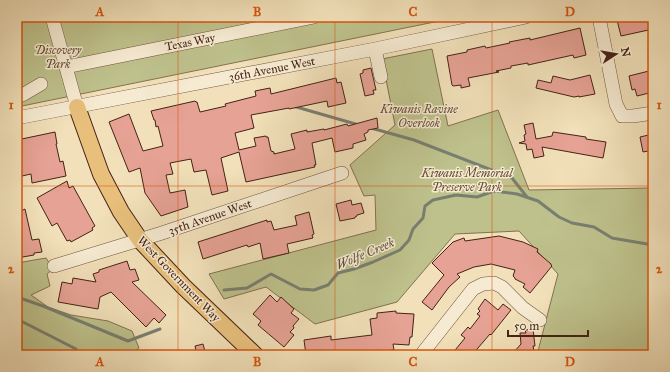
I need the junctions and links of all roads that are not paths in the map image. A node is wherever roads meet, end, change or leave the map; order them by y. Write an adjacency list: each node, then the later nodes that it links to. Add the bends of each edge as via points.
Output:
1 (52, 17): 6 (street)
2 (314, 17): 6 (street, Texas Way)
3 (526, 17): 5 (street, 36th Avenue West)
4 (599, 17): 11 (street, via 616,104 622,116)
5 (375, 49): 7 (street); 10 (street, 36th Avenue West)
6 (66, 67): 10 (street)
7 (381, 77)
8 (41, 84): 9 (street)
9 (17, 97)
10 (77, 107): 12 (street, 36th Avenue West); 14 (main road, West Government Way, via 101,174 121,212)
11 (653, 113)
12 (17, 118)
13 (342, 173): 14 (street, 35th Avenue West)
14 (140, 240): 15 (street, 35th Avenue West); 17 (main road, West Government Way, via 183,286)
15 (54, 266)
16 (540, 320): 18 (street, via 523,308 502,287 494,283 483,284 474,289)
17 (255, 355)
18 (421, 355)

